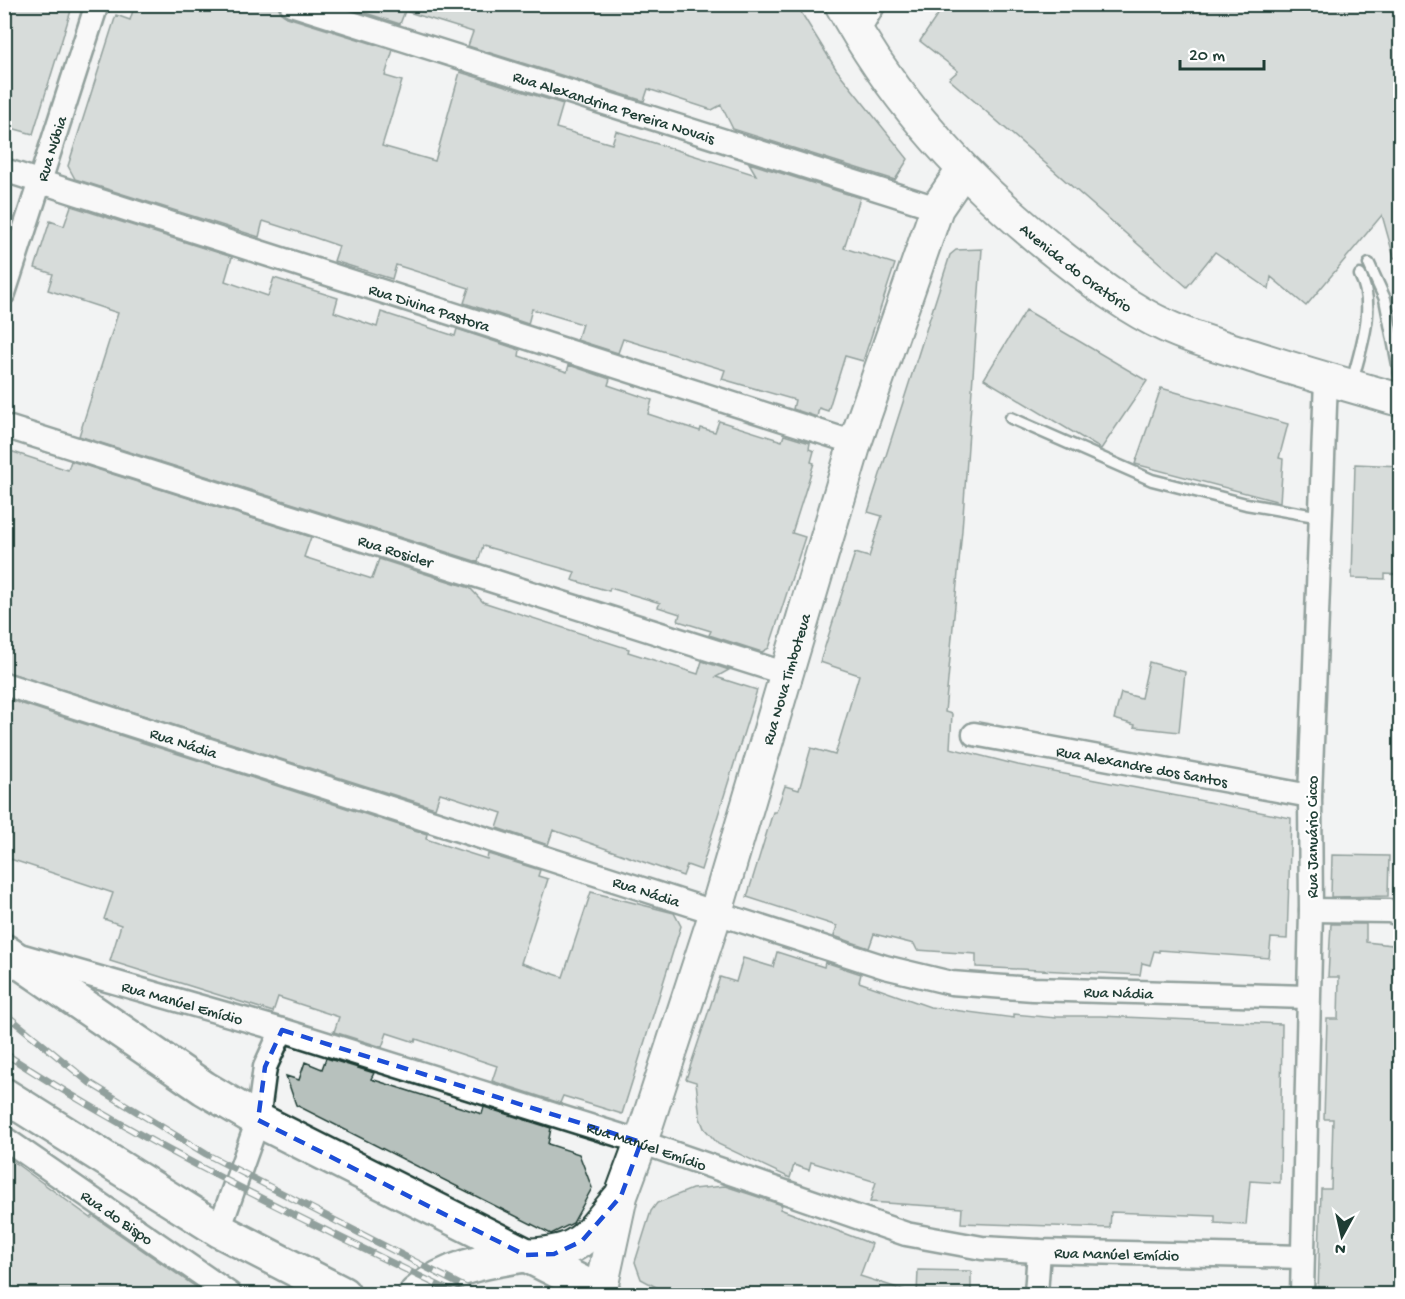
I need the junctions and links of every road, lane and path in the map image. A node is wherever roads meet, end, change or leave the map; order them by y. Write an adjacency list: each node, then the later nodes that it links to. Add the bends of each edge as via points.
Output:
1 (97, 4): 8 (street, Rua Núbia)
2 (291, 4): 9 (street, Rua Alexandrina Pereira Novais)
3 (841, 4): 5 (main road, Avenida do Oratório)
4 (874, 4): 5 (street)
5 (856, 33): 7 (main road, Avenida do Oratório, via 886,79)
6 (4, 170): 8 (street, Rua Divina Pastora)
7 (963, 170): 9 (main road, Rua Nova Timboteua); 14 (main road, Avenida do Oratório, via 1014,220 1130,308 1167,327)
8 (40, 182): 12 (street, Rua Núbia); 18 (street, Rua Divina Pastora)
9 (937, 208): 18 (main road, Rua Nova Timboteua)
10 (1369, 264): 13 (lane, via 1385,299)
11 (1360, 275): 14 (lane, via 1366,286 1368,308)
12 (4, 292)
13 (1401, 375)
14 (1339, 383): 15 (main road, Avenida do Oratório); 19 (street, Rua Januário Cicco)
15 (1401, 400)
16 (1011, 418): 19 (lane, via 1152,480 1246,504)
17 (4, 426): 20 (street, Rua Rosicler)
18 (855, 443): 20 (main road, Rua Nova Timboteua)
19 (1321, 517): 23 (street, Rua Januário Cicco)
20 (787, 674): 25 (main road, Rua Nova Timboteua)
21 (4, 684): 25 (street, Rua Nádia)
22 (974, 734): 23 (street, Rua Alexandre dos Santos)
23 (1310, 796): 24 (street, Rua Januário Cicco)
24 (1311, 910): 26 (street); 28 (street, Rua Januário Cicco)
25 (716, 912): 28 (street, Rua Nádia, via 885,967 951,983); 33 (main road, Rua Nova Timboteua)
26 (1401, 914)
27 (4, 951): 29 (street, Rua Manúel Emídio); 31 (main road, via 204,1088)
28 (1307, 997): 38 (street, Rua Januário Cicco)
29 (282, 1030): 31 (street, via 265,1067); 33 (street, Rua Manúel Emídio)
30 (4, 1095): 35 (main road)
31 (258, 1120): 35 (street); 37 (main road)
32 (4, 1138): 39 (street, Rua do Bispo)
33 (641, 1142): 34 (main road, Rua Nova Timboteua); 36 (street, Rua Manúel Emídio, via 906,1234 981,1248)
34 (621, 1196): 37 (main road, Rua Nova Timboteua, via 575,1246 554,1254); 42 (main road, Rua Nova Timboteua)
35 (219, 1230): 40 (main road)
36 (1039, 1251): 38 (street, Rua Manúel Emídio); 43 (street)
37 (525, 1255): 41 (main road, via 463,1267); 42 (main road)
38 (1302, 1257): 44 (street, Rua Januário Cicco)
39 (230, 1294)
40 (343, 1294)
41 (416, 1294)
42 (602, 1294)
43 (1036, 1294)
44 (1302, 1294)

